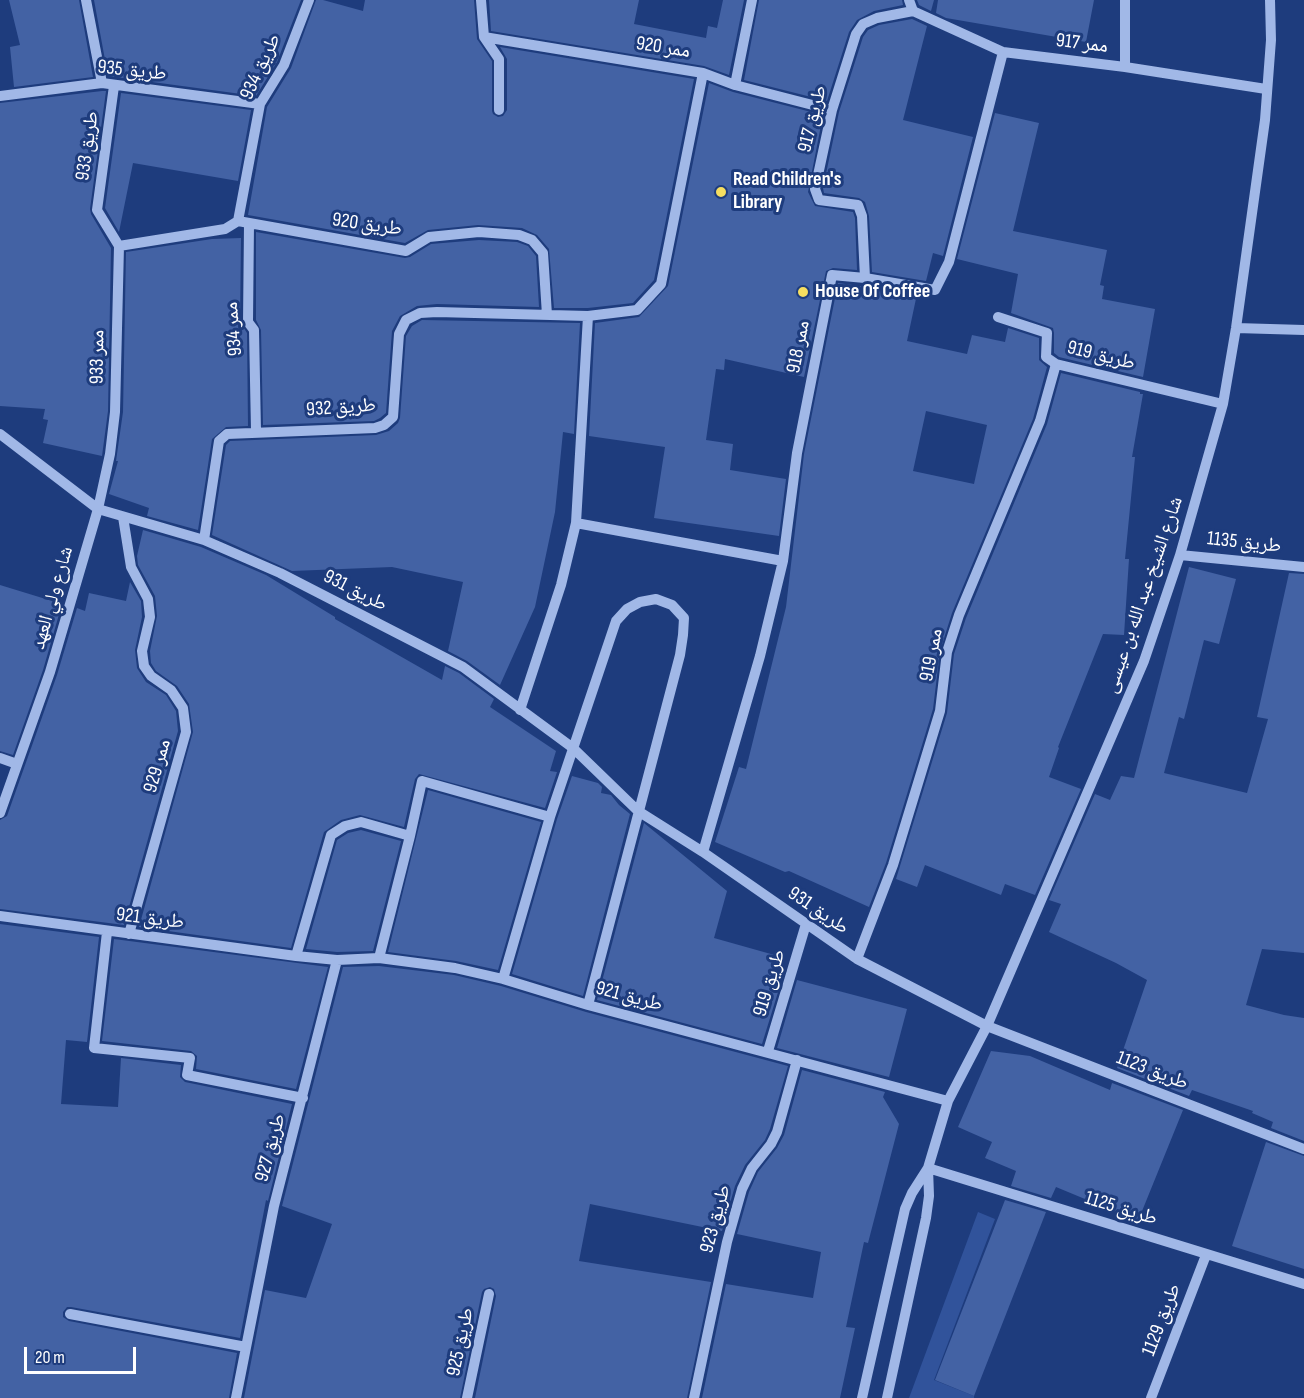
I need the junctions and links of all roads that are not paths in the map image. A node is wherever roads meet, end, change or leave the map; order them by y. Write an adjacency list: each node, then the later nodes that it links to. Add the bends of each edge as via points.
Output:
1 (86, 0): 12 (street)
2 (309, 0): 17 (street, طريق 934, via 284,65)
3 (480, 0): 8 (street)
4 (752, 0): 13 (street)
5 (1125, 0): 10 (street)
6 (1270, 0): 15 (street, شارع الشيخ عبد الله بن عيسى)
7 (911, 5): 9 (street, ممر 917); 19 (street, طريق 917, via 859,29)
8 (484, 37): 11 (street, ممر 920); 18 (street, via 499,59)
9 (1003, 52): 10 (street, ممر 917); 22 (street, ممر 918, via 950,262 935,290)
10 (1125, 67): 15 (street, ممر 917)
11 (703, 73): 13 (street, ممر 920); 24 (street, طريق 932, via 660,284 637,310)
12 (102, 83): 14 (street, طريق 935); 16 (street, طريق 935)
13 (735, 85): 19 (street, ممر 920)
14 (114, 86): 17 (street, طريق 935); 21 (street, طريق 933, via 97,210)
15 (1266, 89): 26 (street, شارع الشيخ عبد الله بن عيسى)
16 (0, 96)
17 (260, 104): 20 (street, طريق 934)
18 (499, 110)
19 (832, 110): 22 (street, طريق 917, via 815,189 819,200 858,205)
20 (243, 222): 21 (street, via 225,230); 23 (street, طريق 920, via 406,251 429,237 479,232 519,235 532,240 543,253); 30 (street, ممر 934, via 248,322 254,330)
21 (119, 246): 32 (street, ممر 933, via 115,412)
22 (865, 278): 37 (street, ممر 918, via 832,275 797,453)
23 (547, 315): 24 (street, طريق 932); 30 (street, طريق 932, via 420,313 406,320 399,334 393,417 384,425)
24 (588, 316): 34 (street)
25 (998, 316): 28 (street, طريق 919, via 1047,333 1046,357)
26 (1236, 328): 27 (street); 29 (street, شارع الشيخ عبد الله بن عيسى)
27 (1304, 330)
28 (1056, 364): 29 (street, طريق 919); 54 (street, ممر 919, via 1040,421 959,615 947,652 940,711 893,865)
29 (1223, 404): 36 (street, شارع الشيخ عبد الله بن عيسى)
30 (256, 431): 35 (street, طريق 932, via 227,434 219,441)
31 (0, 434): 32 (street)
32 (98, 509): 33 (street, طريق 931); 42 (street, شارع ولي العهد, via 50,672)
33 (123, 517): 35 (street, طريق 931); 51 (street, ممر 929, via 131,567 148,599 150,617 142,651 144,666 171,690 183,708 186,732)
34 (576, 523): 37 (street); 39 (street, via 561,585)
35 (204, 540): 39 (street, طريق 931, via 280,573 463,667)
36 (1180, 555): 38 (street, طريق 1135); 58 (street, شارع الشيخ عبد الله بن عيسى, via 1144,661)
37 (783, 561): 47 (street, ممر 918, via 760,656)
38 (1304, 567)
39 (520, 710): 40 (street, طريق 931)
40 (573, 748): 43 (street, طريق 931); 43 (street, via 616,621 640,602 656,599 672,605 684,618 680,656); 45 (street)
41 (0, 758): 42 (street)
42 (16, 764): 44 (street, شارع ولي العهد)
43 (638, 811): 47 (street, طريق 931); 57 (street)
44 (0, 813)
45 (550, 817): 46 (street, via 422,781); 56 (street)
46 (410, 836): 52 (street, via 361,822 331,835); 53 (street)
47 (703, 852): 49 (street, طريق 931)
48 (0, 916): 50 (street, طريق 921)
49 (806, 924): 54 (street, طريق 931); 59 (street, طريق 919)
50 (107, 932): 51 (street, طريق 921); 61 (street, via 94,1048 190,1058 187,1075)
51 (129, 934): 52 (street, طريق 921)
52 (296, 956): 55 (street, طريق 921)
53 (380, 958): 55 (street, طريق 921); 56 (street, طريق 921)
54 (857, 959): 58 (street, طريق 931)
55 (337, 960): 61 (street, طريق 927)
56 (503, 979): 57 (street, طريق 921)
57 (588, 1005): 59 (street, طريق 921)
58 (987, 1026): 62 (street, شارع الشيخ عبد الله بن عيسى); 63 (street, طريق 1123)
59 (768, 1052): 60 (street, طريق 921)
60 (797, 1060): 62 (street, طريق 921); 72 (street, طريق 923, via 777,1132 742,1189)
61 (303, 1098): 69 (street, طريق 927, via 274,1206)
62 (948, 1101): 64 (street, شارع الشيخ عبد الله بن عيسى)
63 (1304, 1149)
64 (928, 1168): 65 (street, طريق 1125); 73 (street, شارع الشيخ عبد الله بن عيسى, via 905,1209); 74 (street, شارع الشيخ عبد الله بن عيسى, via 926,1218)
65 (1206, 1255): 66 (street, طريق 1125); 75 (street, طريق 1129)
66 (1304, 1284)
67 (489, 1294): 71 (street, طريق 925)
68 (70, 1314): 69 (street)
69 (246, 1347): 70 (street, طريق 927)
70 (236, 1398)
71 (467, 1398)
72 (694, 1398)
73 (862, 1398)
74 (886, 1398)
75 (1150, 1398)

